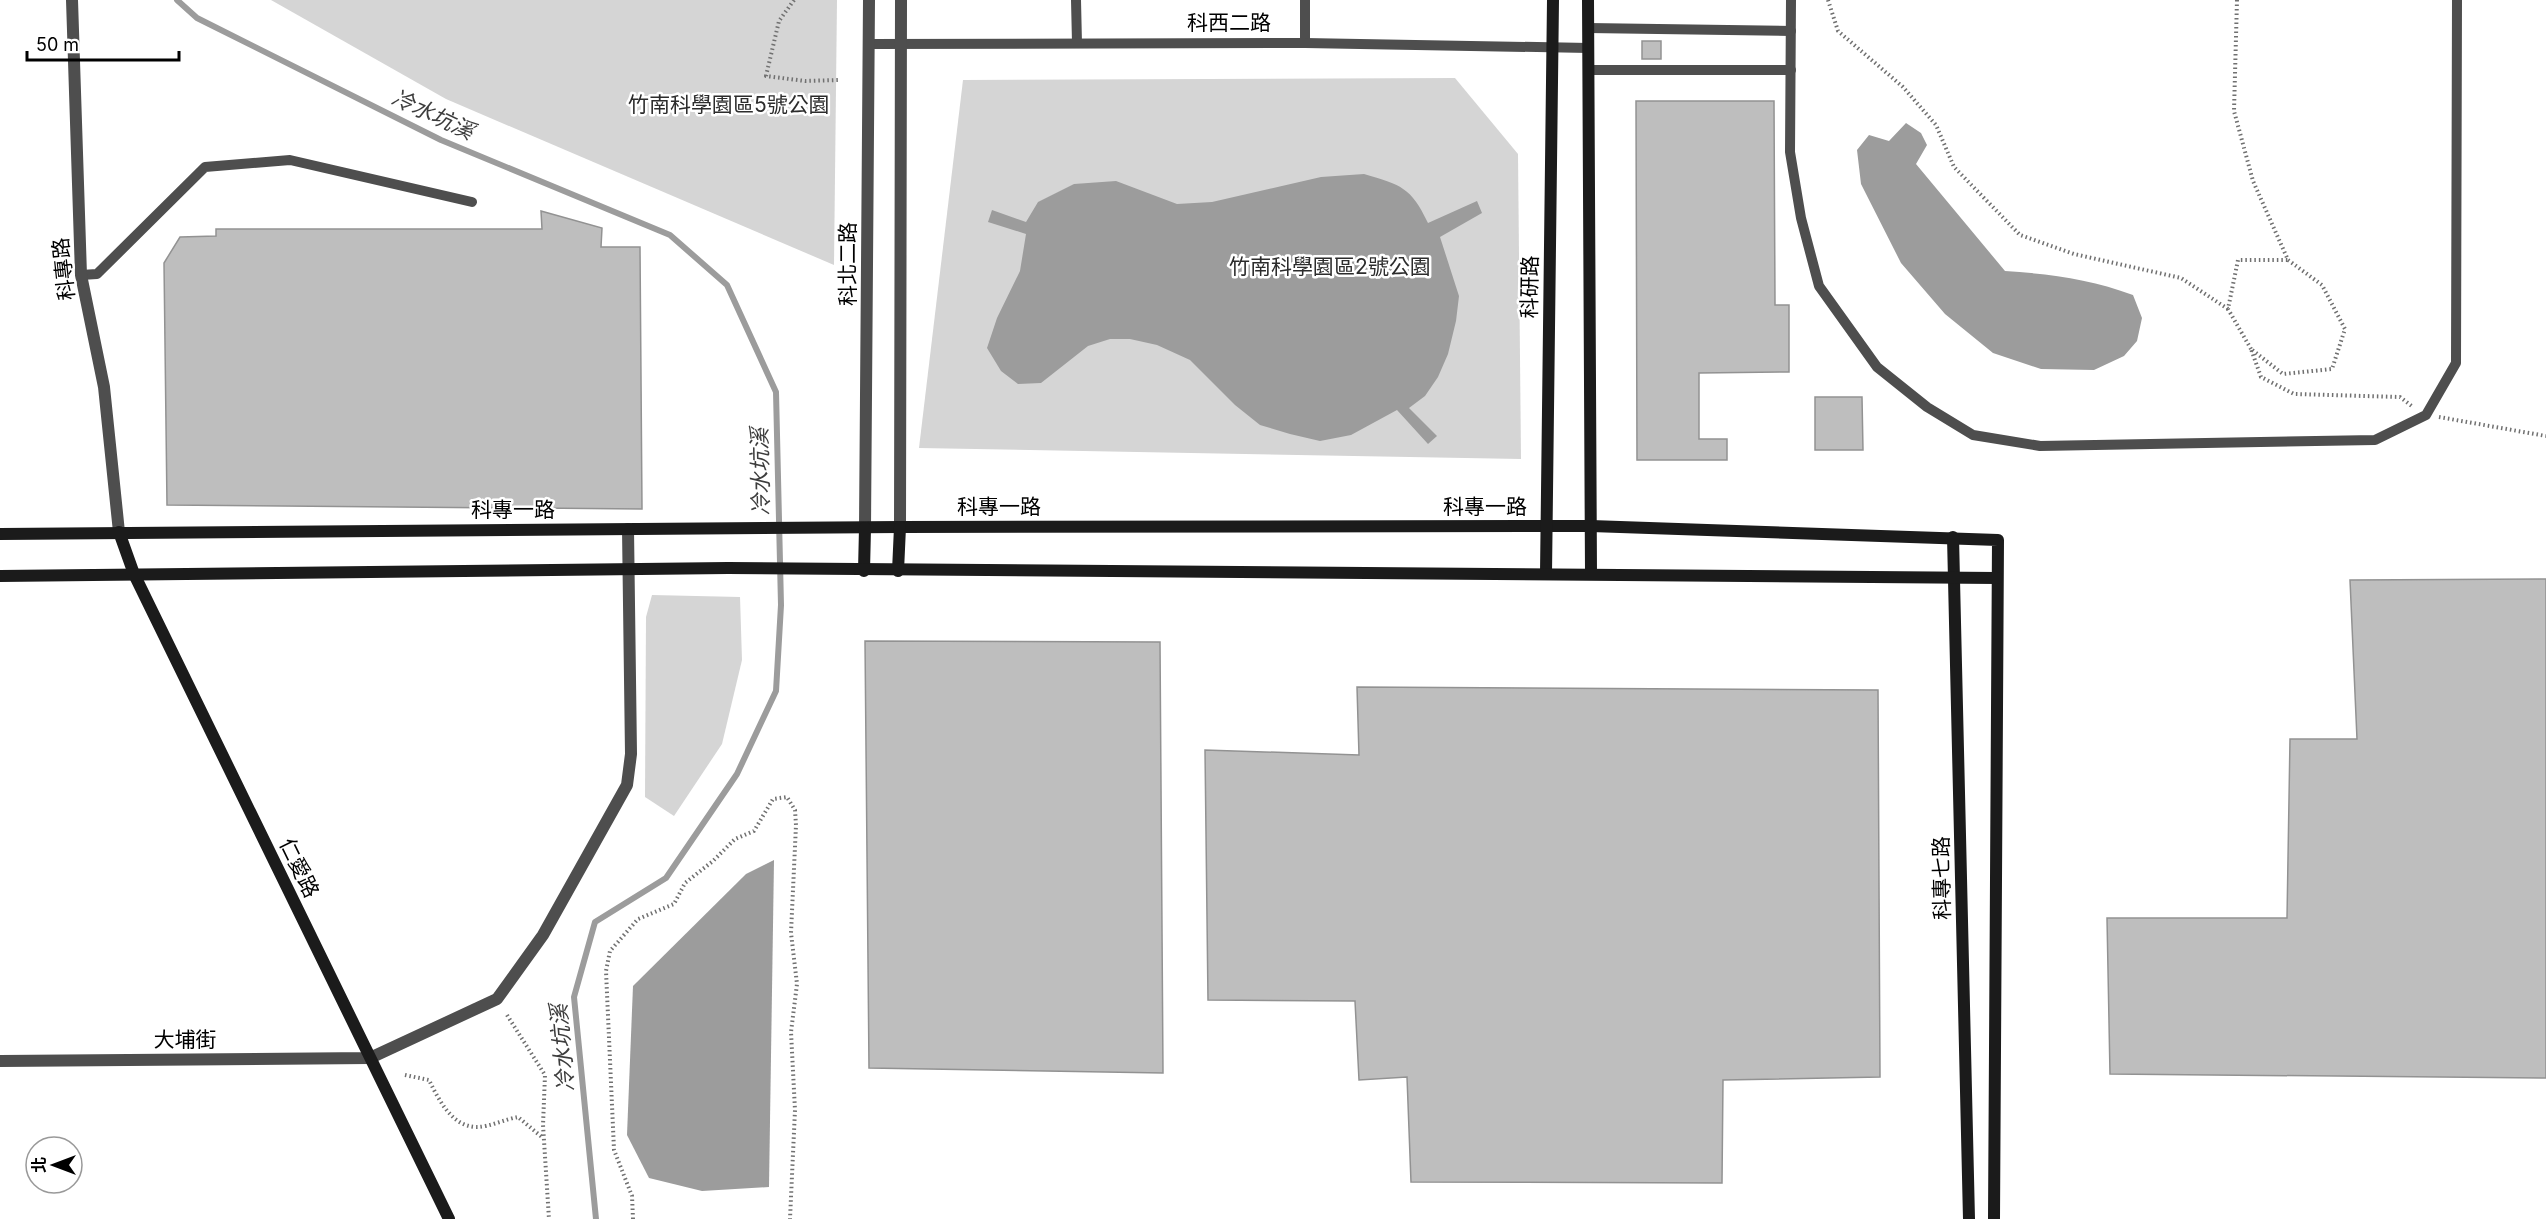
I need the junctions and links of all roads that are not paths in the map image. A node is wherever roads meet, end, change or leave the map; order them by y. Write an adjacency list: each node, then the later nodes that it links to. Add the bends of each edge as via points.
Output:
1 (72, 0): 21 (street, 科專路)
2 (869, 0): 14 (street, 科北二路)
3 (901, 0): 15 (street)
4 (1076, 0): 12 (lane)
5 (1305, 0): 13 (lane)
6 (1553, 0): 16 (street, 科研路)
7 (1588, 0): 10 (street)
8 (1791, 0): 11 (lane)
9 (2457, 0): 19 (lane, via 2456,363 2426,415 2375,440 2040,446 1973,435 1927,407 1877,367 1819,286 1801,218 1790,152)
10 (1588, 28): 11 (lane); 17 (street)
11 (1791, 31): 19 (lane)
12 (1077, 43): 13 (lane, 科西二路); 15 (lane, 科西二路)
13 (1305, 43): 16 (lane, 科西二路)
14 (869, 44): 15 (lane, 科西二路); 25 (street, 科北二路)
15 (901, 44): 23 (street)
16 (1553, 48): 17 (lane, 科西二路); 24 (street, 科研路)
17 (1588, 48): 18 (street)
18 (1588, 70): 19 (lane); 22 (street)
19 (1791, 70)
20 (472, 202): 21 (lane, via 290,160 205,167 97,274)
21 (81, 275): 27 (street, 科專路, via 104,387)
22 (1591, 526): 24 (street, 科專一路); 29 (street, 科專一路); 33 (street)
23 (900, 527): 24 (street, 科專一路); 25 (street, 科專一路); 32 (street)
24 (1545, 527): 35 (street, 科研路)
25 (865, 528): 26 (street, 科專一路); 31 (street)
26 (628, 529): 27 (street, 科專一路); 30 (street)
27 (119, 532): 28 (street, 科專一路); 34 (street, 仁愛路)
28 (0, 534)
29 (1953, 537): 37 (street, 科專七路); 38 (street, 科專一路, via 1998,540)
30 (628, 569): 31 (street); 34 (street); 39 (street, via 631,754 627,785 543,935 497,999)
31 (864, 570): 32 (street)
32 (898, 571): 35 (street)
33 (1591, 573): 35 (street); 37 (street)
34 (134, 574): 36 (street); 39 (street, 仁愛路)
35 (1546, 574)
36 (0, 576)
37 (1954, 578): 38 (street); 42 (street, 科專七路)
38 (1997, 578): 43 (street)
39 (370, 1058): 40 (street, 大埔街); 41 (street, 仁愛路)
40 (0, 1061)
41 (449, 1219)
42 (1969, 1219)
43 (1994, 1219)

